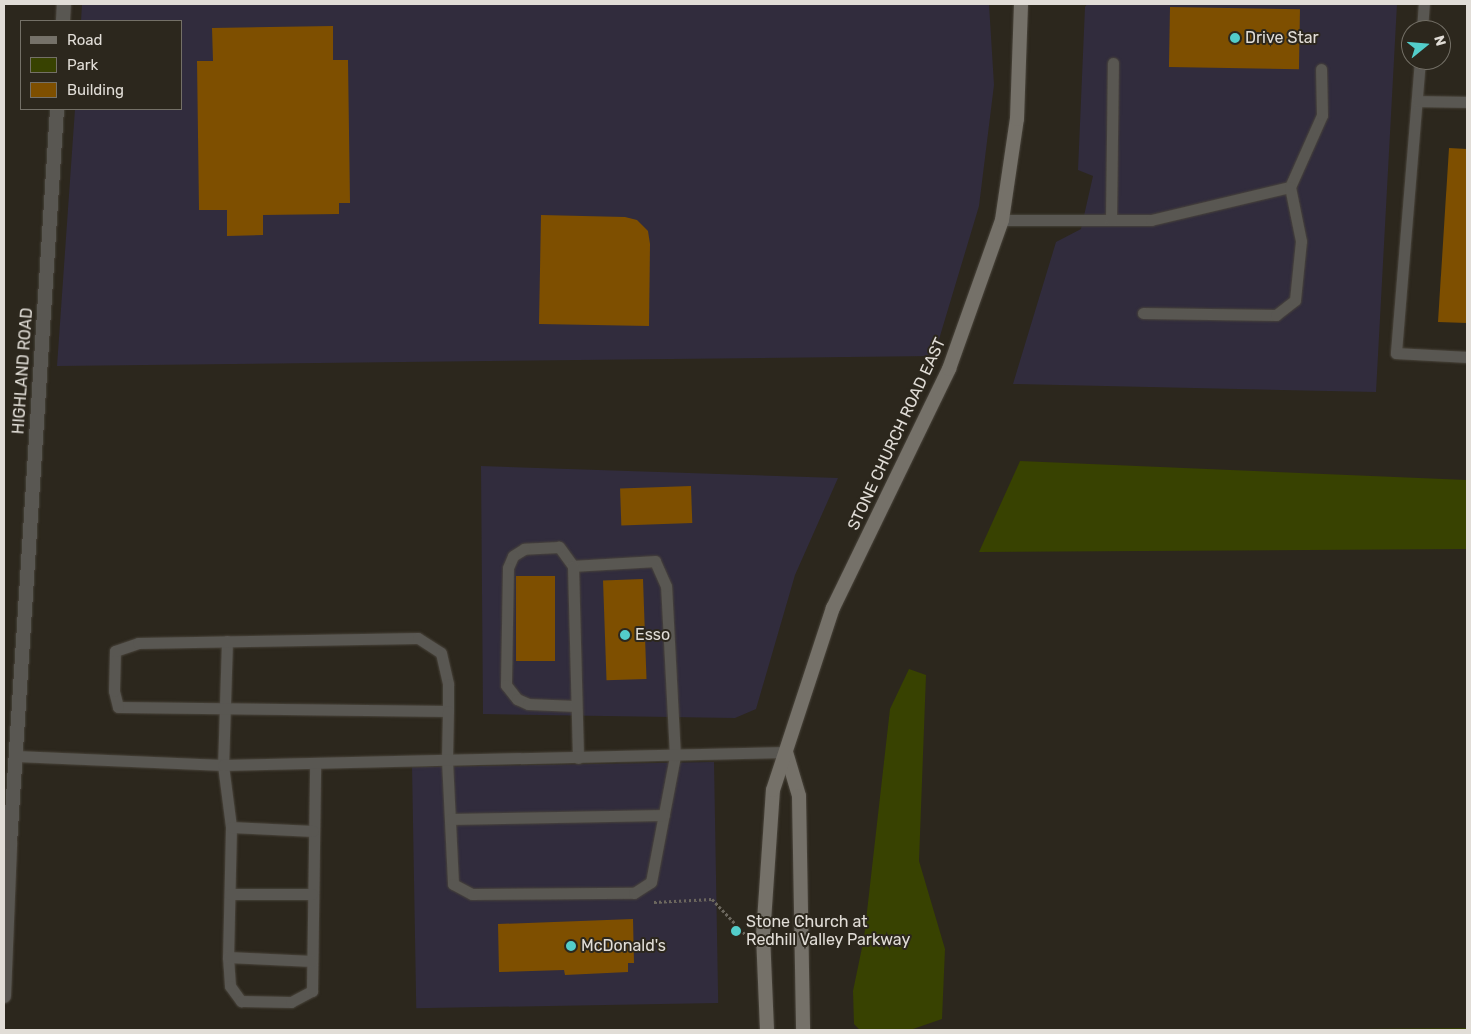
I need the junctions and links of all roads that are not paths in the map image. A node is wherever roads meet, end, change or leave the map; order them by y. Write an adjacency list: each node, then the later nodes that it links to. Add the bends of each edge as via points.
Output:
1 (64, 4): 4 (street)
2 (1022, 4): 13 (main road, STONE CHURCH ROAD EAST, via 1017,119)
3 (1424, 4): 5 (lane)
4 (63, 20)
5 (1423, 20)
6 (1113, 63): 14 (lane)
7 (1321, 69): 12 (lane, via 1322,115)
8 (1419, 70): 9 (lane)
9 (1417, 101): 10 (lane); 16 (lane, via 1396,353)
10 (1467, 102)
11 (57, 110): 23 (street, HIGHLAND ROAD)
12 (1290, 187): 14 (lane, via 1151,220); 15 (lane, via 1301,241 1295,300 1276,315)
13 (1002, 220): 14 (lane); 22 (main road, STONE CHURCH ROAD EAST, via 949,369 833,608)
14 (1111, 220)
15 (1143, 313)
16 (1467, 357)
17 (573, 566): 19 (lane); 19 (lane, via 559,547 524,549 513,556 508,568 506,685 517,700 528,704); 24 (lane, via 655,561 666,586)
18 (227, 641): 20 (lane); 20 (lane, via 138,643 115,651 114,691 118,707); 21 (lane, via 418,638 441,653 448,684)
19 (576, 706): 25 (lane)
20 (225, 707): 21 (lane); 28 (lane)
21 (448, 710): 26 (lane)
22 (786, 752): 24 (lane); 38 (main road, STONE CHURCH ROAD EAST, via 773,790 762,936); 39 (main road, via 799,796)
23 (16, 756): 28 (lane); 37 (street, HIGHLAND ROAD)
24 (675, 756): 25 (lane); 29 (lane)
25 (578, 758): 26 (lane)
26 (447, 760): 27 (lane); 30 (lane)
27 (315, 763): 28 (lane); 32 (lane)
28 (224, 765): 31 (lane)
29 (664, 815): 30 (lane); 30 (lane, via 652,882 634,893 472,894 453,884)
30 (450, 819)
31 (231, 827): 32 (lane); 33 (lane)
32 (313, 831): 34 (lane)
33 (230, 894): 34 (lane); 35 (lane)
34 (312, 894): 36 (lane)
35 (228, 957): 36 (lane); 36 (lane, via 230,986 241,1001 291,1002 312,991)
36 (312, 960)
37 (4, 996)
38 (766, 1030)
39 (803, 1030)

